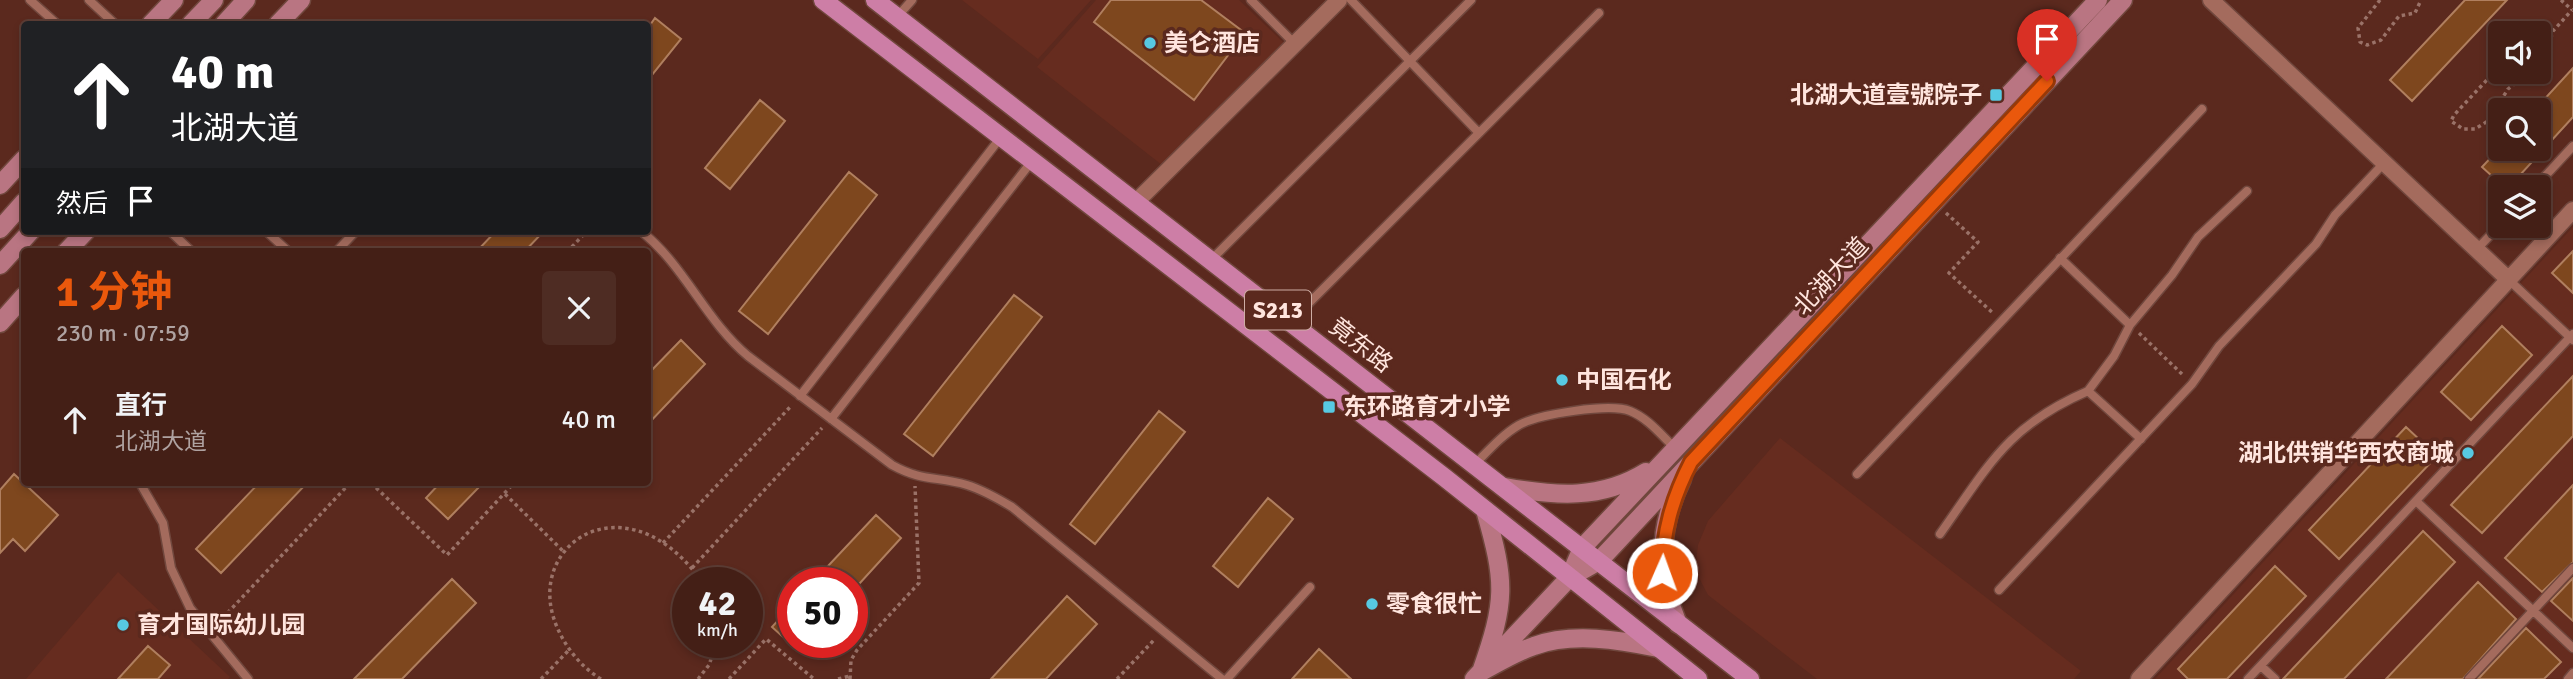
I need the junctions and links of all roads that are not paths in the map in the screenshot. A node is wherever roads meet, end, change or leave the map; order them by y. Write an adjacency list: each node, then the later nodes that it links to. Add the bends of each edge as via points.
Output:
1 (30, 0): 19 (lane)
2 (89, 0): 20 (lane)
3 (174, 0): 21 (main road)
4 (215, 0): 22 (main road)
5 (246, 0): 23 (main road)
6 (301, 0): 24 (main road)
7 (823, 0): 29 (main road, S213)
8 (875, 0): 18 (main road, 竟东路 / S213)
9 (912, 0): 18 (lane)
10 (1251, 0): 25 (lane)
11 (1339, 0): 25 (street)
12 (1352, 0): 26 (lane)
13 (1471, 0): 26 (lane)
14 (2098, 0): 66 (main road, 北湖大道)
15 (2123, 0): 67 (main road, 北湖大道)
16 (2211, 0): 33 (street)
17 (1599, 13): 28 (lane)
18 (897, 17): 37 (main road, 竟东路 / S213)
19 (54, 21)
20 (112, 21)
21 (154, 21)
22 (194, 21)
23 (226, 21)
24 (281, 21)
25 (1295, 44): 37 (street)
26 (1410, 61): 28 (lane); 54 (lane)
27 (2202, 109): 53 (lane)
28 (1479, 133): 58 (lane)
29 (1001, 137): 31 (main road, S213); 63 (lane)
30 (2573, 146): 34 (lane)
31 (1032, 161): 64 (lane); 73 (main road, S213)
32 (21, 162): 35 (main road)
33 (2385, 163): 52 (street); 65 (lane)
34 (2546, 175)
35 (0, 185)
36 (2247, 191): 60 (lane, via 2198,237)
37 (1138, 201): 54 (main road, 竟东路 / S213)
38 (21, 205): 40 (main road)
39 (2573, 210): 56 (street)
40 (0, 229)
41 (28, 235): 55 (main road)
42 (82, 235): 48 (main road)
43 (174, 235): 49 (lane)
44 (270, 235): 50 (lane)
45 (352, 235): 51 (lane)
46 (645, 235): 63 (lane, via 679,267 729,340)
47 (2488, 238): 52 (lane)
48 (70, 248)
49 (188, 248)
50 (285, 248)
51 (340, 248)
52 (2477, 249): 56 (street)
53 (2060, 258): 60 (lane); 69 (lane)
54 (1212, 259): 58 (main road, 竟东路 / S213)
55 (0, 265)
56 (2509, 280): 61 (lane); 92 (street)
57 (21, 299): 59 (main road)
58 (1291, 321): 68 (main road, 竟东路 / S213)
59 (0, 323)
60 (2130, 325): 62 (lane)
61 (2572, 338): 72 (lane)
62 (2088, 391): 65 (lane); 74 (lane, via 2062,402 2015,434)
63 (800, 396): 64 (lane)
64 (831, 419): 89 (lane, via 914,477 965,484 1012,507)
65 (2141, 439): 80 (lane)
66 (1676, 449): 68 (lane, via 1643,418 1616,407 1522,423); 71 (main road, via 1626,484 1600,493); 75 (main road, 北湖大道)
67 (1691, 462): 76 (main road, 北湖大道); 82 (main road, via 1664,530 1662,573)
68 (1475, 464): 71 (main road, 竟东路 / S213)
69 (1857, 474)
70 (142, 486): 88 (lane, via 163,523 171,568 190,608)
71 (1505, 487): 75 (main road, 竟东路 / S213)
72 (2416, 501): 81 (lane); 85 (lane)
73 (1485, 510): 78 (main road, S213); 87 (main road, via 1496,548 1502,597 1499,622)
74 (1940, 534)
75 (1582, 548): 76 (main road, 竟东路 / S213); 78 (main road, 北湖大道)
76 (1599, 561): 78 (main road, 北湖大道); 82 (main road, 竟东路 / S213)
77 (2573, 568): 81 (lane)
78 (1569, 578): 83 (main road, S213); 87 (main road, 北湖大道)
79 (1310, 587): 89 (lane)
80 (1999, 590)
81 (2533, 611): 84 (lane); 95 (lane)
82 (1678, 624): 91 (main road, 竟东路 / S213)
83 (1658, 648): 87 (main road, via 1604,640 1558,641 1534,645); 90 (main road, S213)
84 (2573, 648)
85 (2261, 666): 93 (lane); 94 (lane)
86 (2573, 673): 96 (lane)
87 (1477, 675)
88 (248, 679)
89 (1225, 679)
90 (1698, 679)
91 (1750, 679)
92 (2139, 679)
93 (2248, 679)
94 (2275, 679)
95 (2469, 679)
96 (2568, 679)

